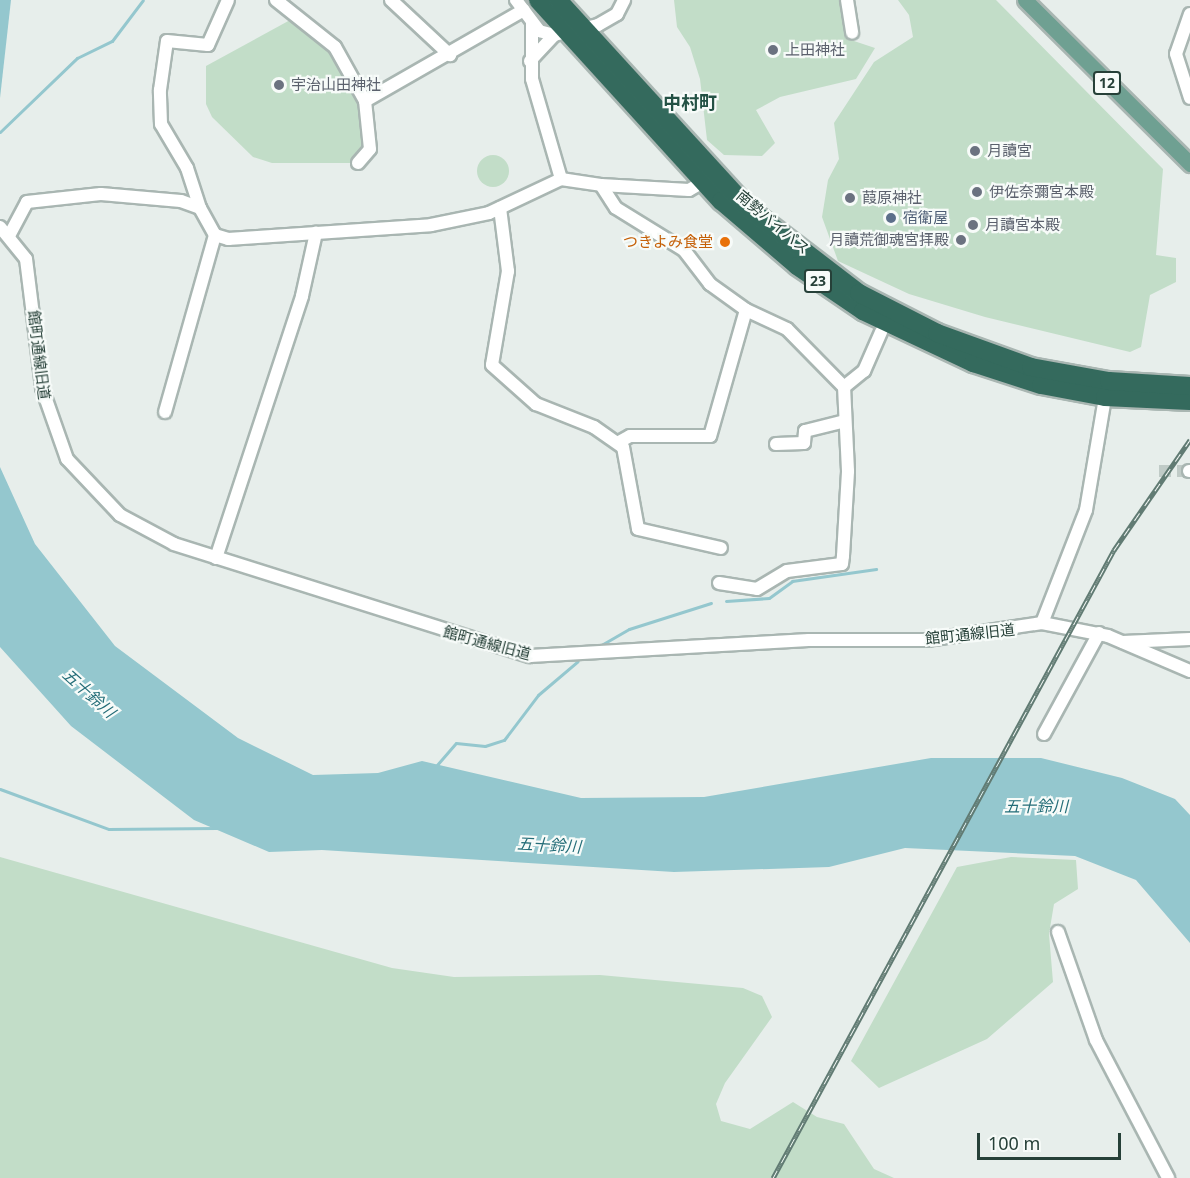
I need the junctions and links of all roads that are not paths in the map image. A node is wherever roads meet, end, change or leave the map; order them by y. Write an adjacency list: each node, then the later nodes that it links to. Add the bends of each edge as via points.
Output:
1 (228, 0): 22 (street, via 208,45 167,41 160,90 164,132 187,168)
2 (276, 0): 16 (street, via 335,47)
3 (391, 0): 13 (street)
4 (558, 0): 11 (highway, 南勢バイパス / 23)
5 (624, 0): 11 (street, via 610,19)
6 (847, 0): 12 (street)
7 (1025, 0): 18 (main road, 12)
8 (526, 3): 10 (street); 11 (highway, 南勢バイパス / 23); 13 (street)
9 (1190, 14): 15 (street, via 1176,54)
10 (532, 22): 11 (street); 14 (street)
11 (568, 33): 14 (street); 19 (highway, 南勢バイパス / 23)
12 (852, 33)
13 (450, 55): 16 (street)
14 (530, 61): 20 (street)
15 (1190, 98)
16 (365, 101): 17 (street, via 370,149)
17 (358, 163)
18 (1190, 164)
19 (709, 178): 21 (street, via 689,190); 31 (highway, 南勢バイパス / 23, via 796,250 898,314 1011,360)
20 (561, 179): 21 (street); 23 (street)
21 (601, 185): 27 (street, via 616,208 684,250 710,284)
22 (200, 208): 24 (street, via 181,201 109,194 27,202); 26 (street)
23 (500, 208): 25 (street, via 431,225); 35 (street, via 508,254 492,365 536,404)
24 (5, 230): 38 (street, 館町通線旧道, via 26,259 42,388 67,459 98,496 131,523)
25 (316, 233): 26 (street); 38 (street, via 302,296)
26 (215, 236): 33 (street)
27 (746, 310): 30 (street, via 787,329); 35 (street, via 710,436 630,436)
28 (881, 332): 30 (street, via 864,371)
29 (1190, 386): 31 (highway, 南勢バイパス / 23)
30 (844, 387): 34 (street)
31 (1107, 389): 32 (highway, 南勢バイパス / 23); 40 (street, via 1093,487)
32 (1190, 401)
33 (165, 412)
34 (845, 421): 36 (street, via 805,431 804,443); 39 (street, via 842,564 794,568 758,589)
35 (619, 442): 37 (street, via 629,460 638,529)
36 (776, 444)
37 (721, 548)
38 (216, 558): 40 (street, 館町通線旧道, via 490,647 546,658 809,640 937,640)
39 (718, 584)
40 (1042, 624): 41 (street, 館町通線旧道)
41 (1099, 633): 43 (street, 館町通線旧道); 45 (street)
42 (1190, 639): 43 (street)
43 (1123, 642): 44 (street, 館町通線旧道)
44 (1190, 670)
45 (1044, 734)
46 (1058, 932): 47 (street, via 1096,1040)
47 (1167, 1178)

